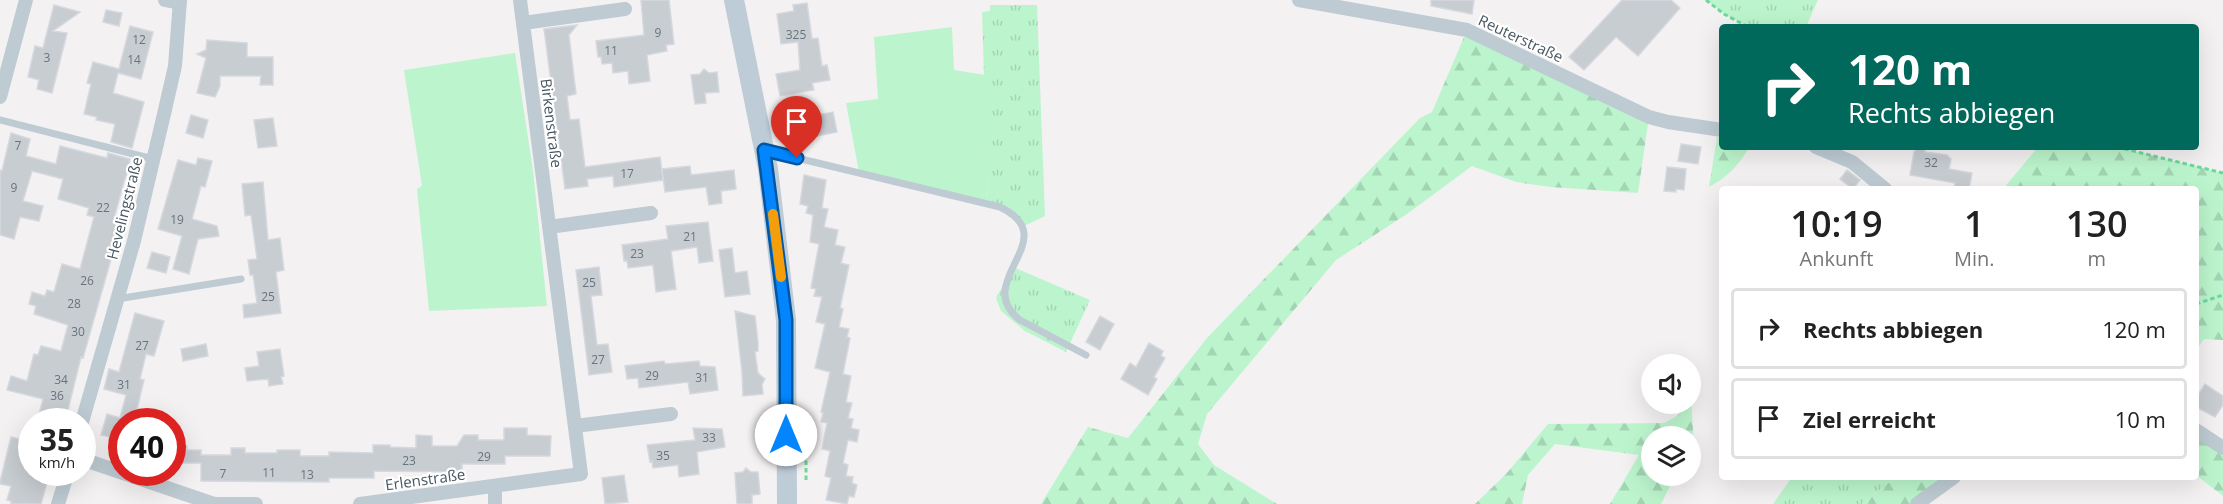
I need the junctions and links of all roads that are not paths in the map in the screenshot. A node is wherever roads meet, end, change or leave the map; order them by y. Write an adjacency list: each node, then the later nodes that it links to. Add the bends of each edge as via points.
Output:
1 (26, 0): 9 (street)
2 (165, 0): 6 (street)
3 (520, 0): 8 (street, Birkenstraße)
4 (734, 0): 12 (street)
5 (1299, 0): 11 (street, Reuterstraße, via 1467,30 1649,117)
6 (180, 2): 14 (street, Hevelingstraße, via 176,66)
7 (625, 9): 8 (street)
8 (523, 23): 17 (street, Birkenstraße)
9 (0, 97)
10 (0, 120): 14 (lane)
11 (1719, 130)
12 (764, 150): 20 (lane, via 1010,212 1018,219 1024,239 1005,286 1006,305 1020,320); 36 (street, via 786,320)
13 (1823, 150): 15 (street, via 1852,162)
14 (153, 159): 19 (street, Hevelingstraße)
15 (1881, 186)
16 (651, 213): 17 (street)
17 (549, 227): 23 (street, Birkenstraße)
18 (241, 279): 19 (lane)
19 (117, 299): 21 (street, Hevelingstraße)
20 (1086, 355)
21 (86, 408)
22 (672, 414): 23 (street)
23 (574, 426): 27 (street, Birkenstraße)
24 (2199, 432): 25 (street)
25 (2223, 448)
26 (96, 464): 31 (street)
27 (581, 474): 30 (street, Erlenstraße)
28 (1950, 480): 37 (street)
29 (64, 486): 32 (street)
30 (495, 486): 34 (street, Erlenstraße); 35 (street)
31 (207, 503): 33 (street)
32 (58, 504)
33 (256, 504)
34 (360, 504)
35 (495, 504)
36 (787, 504)
37 (1917, 504)

